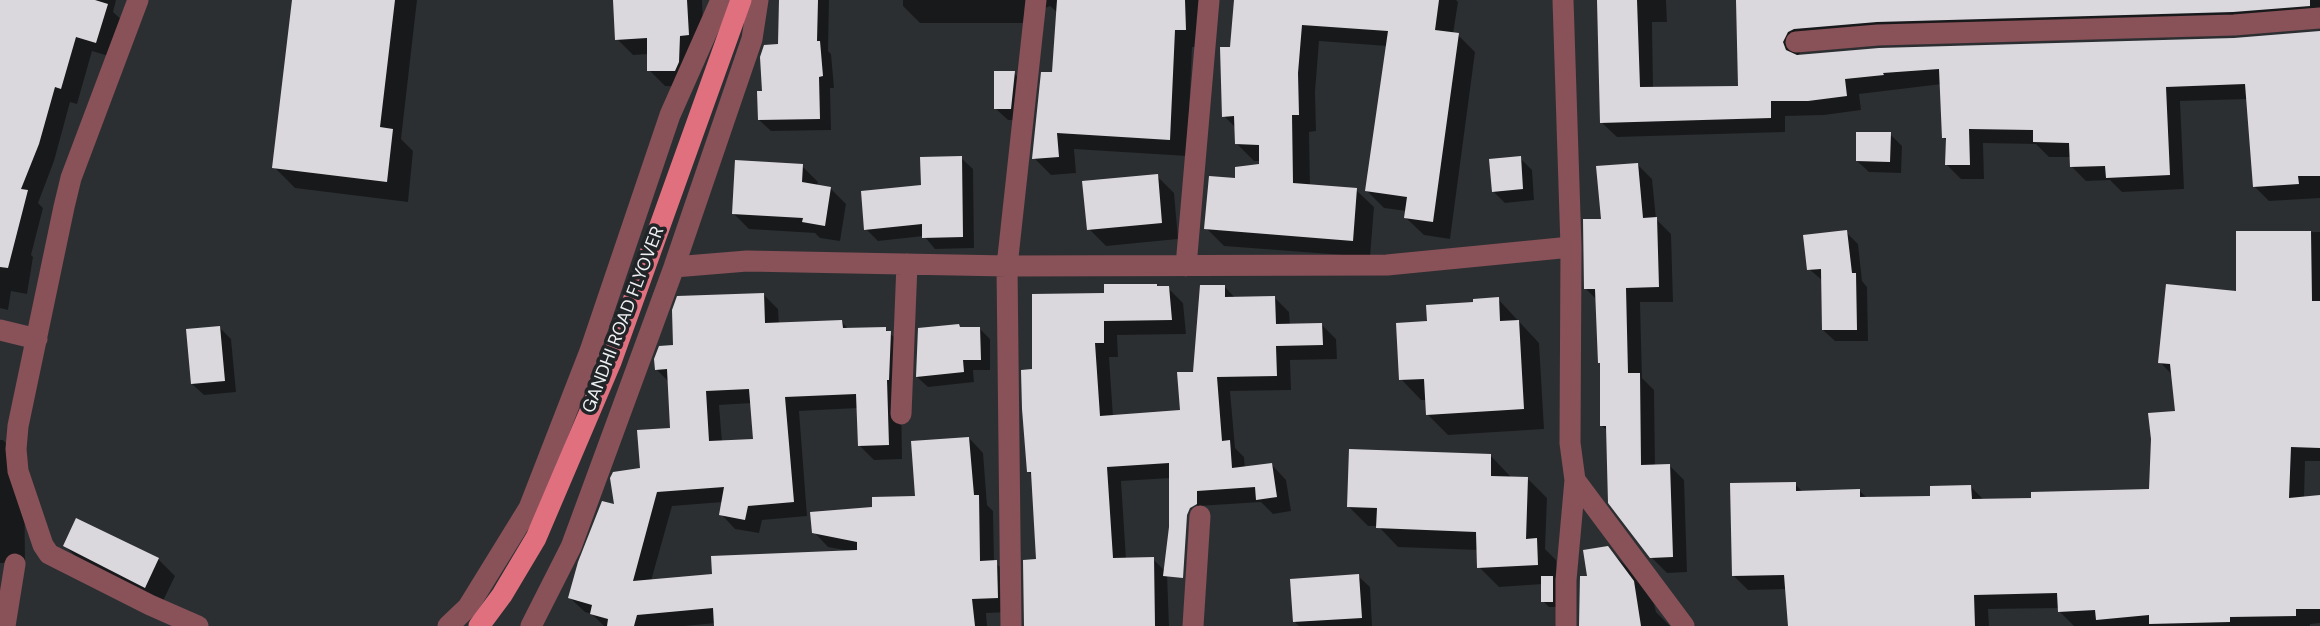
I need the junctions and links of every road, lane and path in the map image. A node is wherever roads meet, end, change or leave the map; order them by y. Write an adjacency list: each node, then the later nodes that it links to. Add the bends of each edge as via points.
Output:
1 (138, 0): 16 (street, via 71,178)
2 (721, 0): 25 (street, via 670,115 590,351 529,508 468,607)
3 (741, 0): 26 (main road, GANDHI ROAD FLYOVER, via 611,362 536,538)
4 (758, 0): 14 (street, via 752,39)
5 (1036, 0): 12 (street)
6 (1209, 0): 13 (street)
7 (1563, 0): 10 (street)
8 (2320, 18): 9 (street)
9 (1796, 41)
10 (1571, 247): 13 (street, via 1387,265); 18 (street, via 1570,443)
11 (907, 264): 12 (street); 14 (street, via 747,261); 17 (street)
12 (1007, 266): 13 (street); 28 (street)
13 (1186, 266)
14 (674, 267): 27 (street, via 571,547)
15 (0, 330): 16 (street)
16 (37, 339): 20 (street, via 16,449 18,471)
17 (901, 415)
18 (1575, 480): 30 (street); 31 (street)
19 (1200, 516): 29 (street)
20 (46, 551): 21 (street); 22 (street)
21 (7, 563): 23 (street)
22 (155, 617): 24 (street)
23 (5, 626)
24 (198, 626)
25 (448, 626)
26 (479, 626)
27 (531, 626)
28 (1011, 626)
29 (1193, 626)
30 (1566, 626)
31 (1684, 626)

